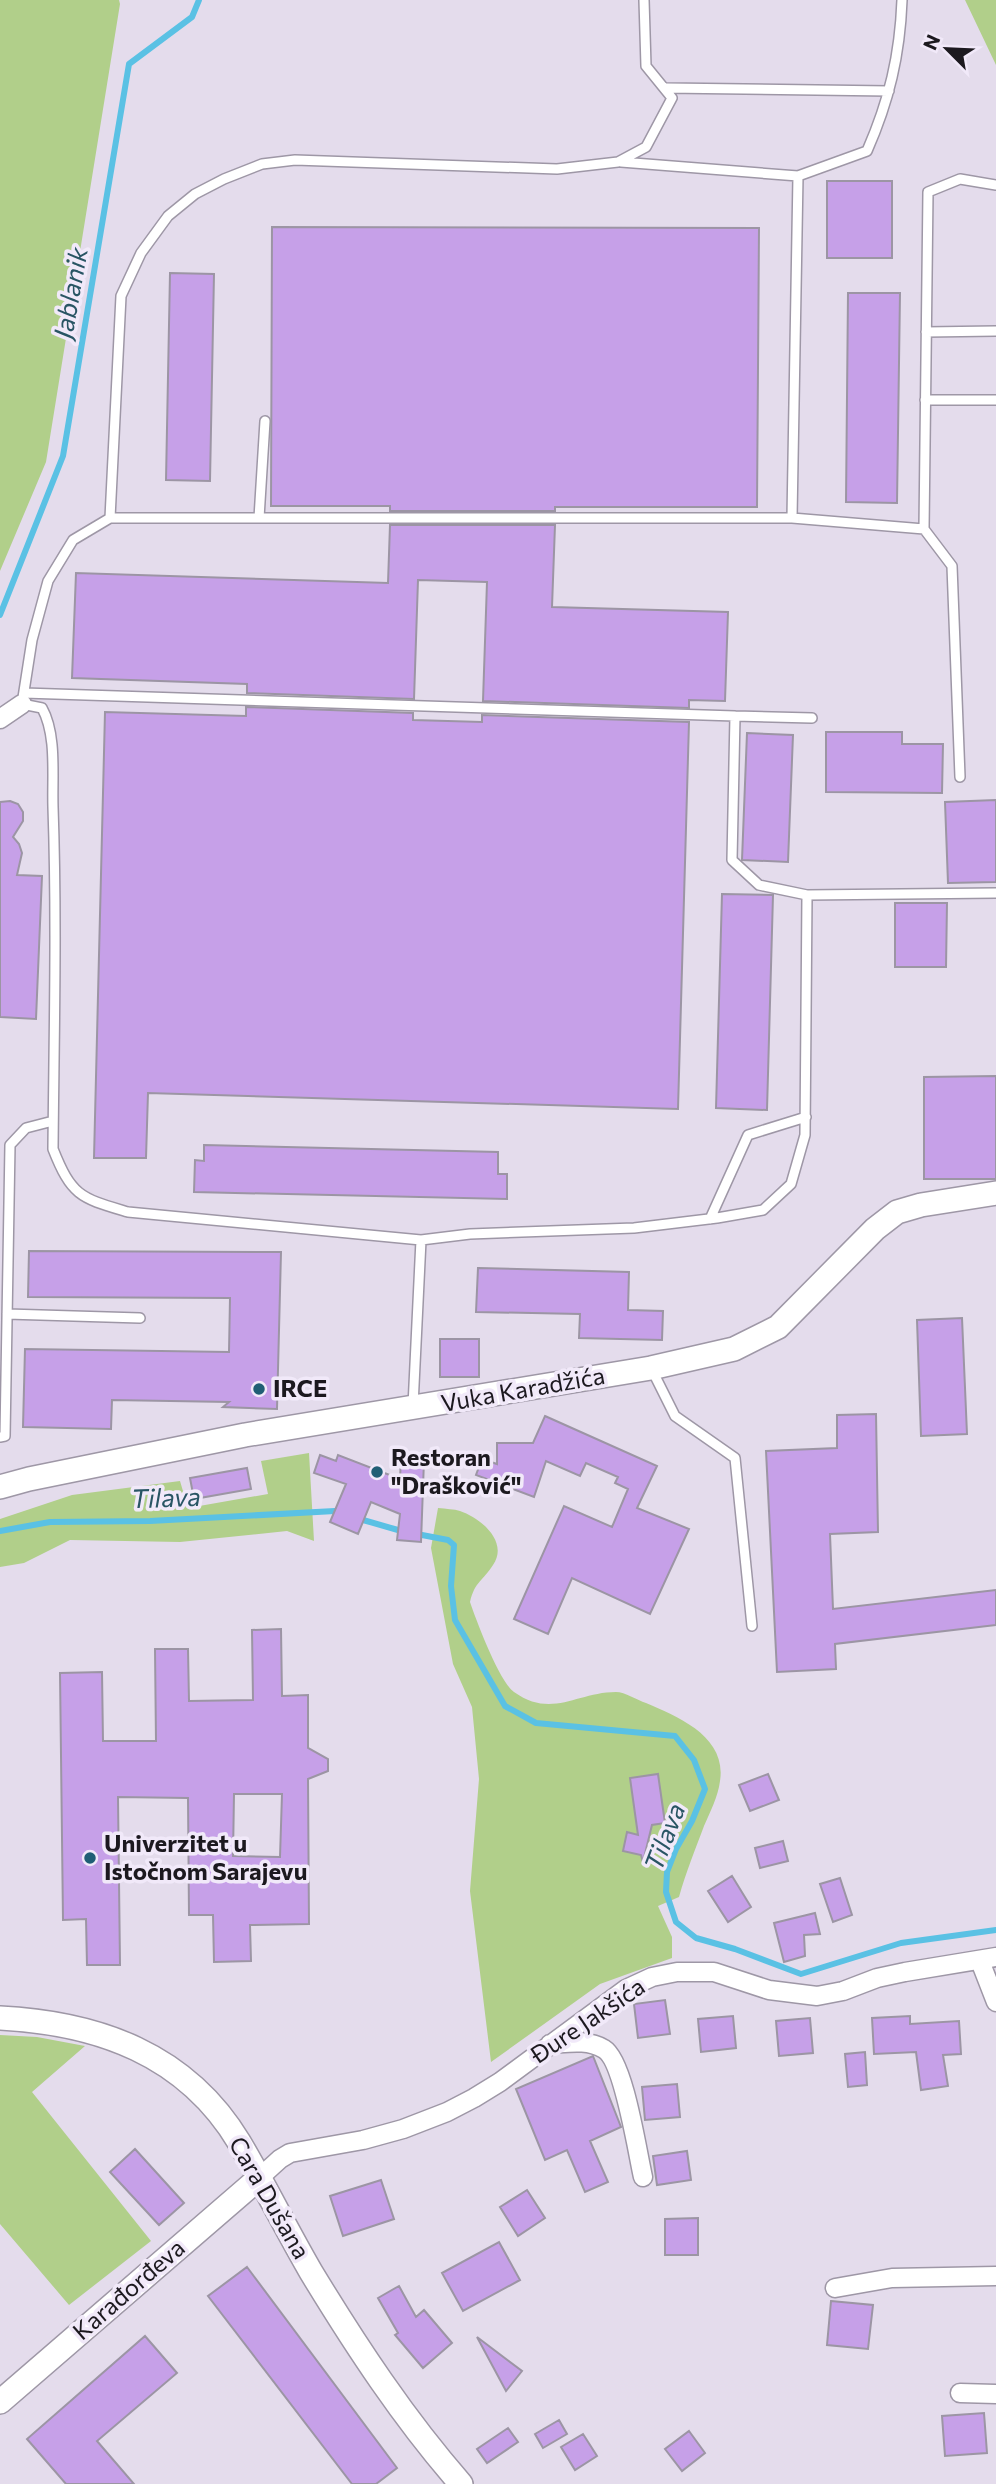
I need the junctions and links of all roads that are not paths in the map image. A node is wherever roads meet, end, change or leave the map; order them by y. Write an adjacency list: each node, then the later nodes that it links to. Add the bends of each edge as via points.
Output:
1 (644, 0): 3 (lane, via 646,66)
2 (902, 0): 4 (lane)
3 (666, 88): 4 (lane); 5 (lane, via 672,98 646,147)
4 (889, 92): 6 (lane, via 867,151)
5 (618, 162): 6 (lane); 13 (lane, via 557,169 295,160 262,164 195,194 168,216 141,253 121,296)
6 (798, 176): 15 (lane)
7 (996, 185): 9 (lane, via 960,179 928,192)
8 (996, 331): 9 (lane)
9 (926, 332): 10 (lane)
10 (925, 400): 11 (lane); 16 (lane)
11 (996, 400)
12 (265, 421): 14 (lane)
13 (110, 518): 14 (lane); 17 (lane, via 73,540 48,581)
14 (259, 518): 15 (lane)
15 (792, 518): 16 (lane)
16 (924, 528): 21 (lane, via 952,566)
17 (23, 698): 18 (lane); 20 (street); 25 (lane, via 42,708 51,748)
18 (735, 716): 19 (lane); 23 (lane, via 732,860 759,885)
19 (812, 718)
20 (0, 719)
21 (960, 777)
22 (996, 893): 23 (lane)
23 (807, 895): 24 (lane)
24 (806, 1117): 27 (lane, via 748,1135); 27 (lane, via 791,1184 763,1210)
25 (53, 1121): 28 (lane, via 53,1149 65,1178 88,1200 128,1212); 29 (lane, via 26,1128 10,1145)
26 (996, 1193): 31 (street, Vuka Karadžića, via 897,1212 764,1336 734,1349)
27 (710, 1219): 28 (lane)
28 (421, 1240): 32 (lane)
29 (7, 1314): 30 (lane); 33 (lane, via 5,1436)
30 (140, 1318)
31 (651, 1368): 32 (street, Vuka Karadžića); 35 (lane, via 675,1416 735,1458)
32 (412, 1408): 34 (street, Vuka Karadžića, via 245,1435)
33 (0, 1437)
34 (0, 1487)
35 (752, 1626)
36 (988, 1959): 37 (street, Đure Jakšića, via 986,1980); 39 (street, Đure Jakšića, via 877,1978 817,1996 769,1990 714,1972 677,1972 626,1989)
37 (996, 2002)
38 (0, 2018): 41 (street, Cara Dušana, via 70,2025 137,2048 173,2069 238,2140)
39 (550, 2044): 40 (street, via 583,2042 612,2055 625,2091); 41 (street, Đure Jakšića, via 500,2082 447,2112 363,2140 290,2153)
40 (643, 2177)
41 (258, 2179): 46 (street, Karađorđeva); 47 (street, Cara Dušana, via 372,2370)
42 (996, 2276): 43 (street, via 892,2277)
43 (835, 2288)
44 (960, 2393): 45 (street)
45 (996, 2394)
46 (0, 2402)
47 (461, 2484)

